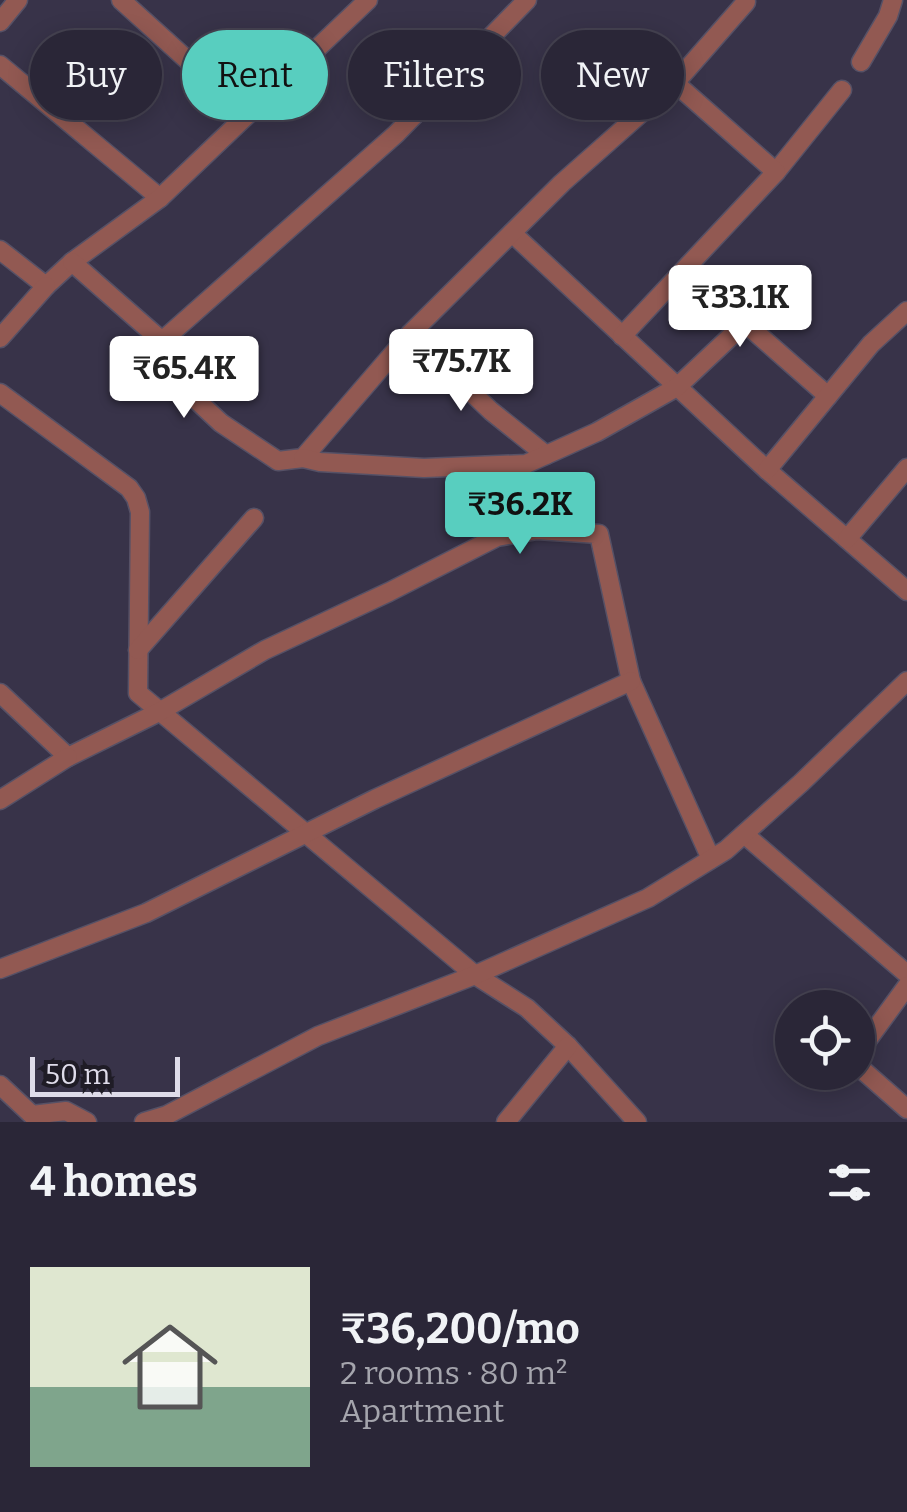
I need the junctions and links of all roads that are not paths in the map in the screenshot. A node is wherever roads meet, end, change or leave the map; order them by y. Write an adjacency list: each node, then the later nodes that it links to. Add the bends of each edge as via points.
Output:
1 (122, 0): 9 (street)
2 (368, 0): 8 (street)
3 (527, 0): 29 (street, via 396,134)
4 (893, 0): 10 (street)
5 (14, 1): 7 (street)
6 (746, 2): 12 (street)
7 (0, 22)
8 (328, 38)
9 (182, 55)
10 (861, 62)
11 (0, 65): 18 (street)
12 (684, 73)
13 (842, 90): 17 (street)
14 (684, 91): 17 (street)
15 (241, 120): 18 (street)
16 (633, 120): 19 (street)
17 (776, 172): 22 (street)
18 (160, 198): 21 (street)
19 (512, 234): 26 (street); 27 (street)
20 (0, 250): 23 (street)
21 (72, 262): 23 (street); 29 (street)
22 (689, 265): 25 (street); 27 (street)
23 (46, 286): 28 (street)
24 (907, 312): 32 (street)
25 (745, 322): 30 (street); 32 (street)
26 (410, 334): 33 (street); 34 (street)
27 (622, 336): 30 (street)
28 (0, 338)
29 (162, 341): 34 (street, via 160,366 221,423 278,461)
30 (677, 387): 33 (street); 36 (street)
31 (0, 393): 40 (street, via 136,498)
32 (828, 396): 36 (street)
33 (546, 455): 34 (street, via 526,464 424,468)
34 (303, 458)
35 (907, 468): 38 (street)
36 (766, 470): 38 (street)
37 (254, 518): 40 (street)
38 (847, 539): 39 (street)
39 (907, 591)
40 (138, 650): 44 (street, via 138,693)
41 (631, 681): 44 (street, via 598,534 537,530 497,537 265,650); 47 (street); 49 (street)
42 (907, 682): 48 (street)
43 (0, 693): 45 (street)
44 (159, 712): 45 (street); 47 (street)
45 (68, 757): 46 (street)
46 (0, 800)
47 (308, 834): 50 (street, via 146,912); 52 (street)
48 (744, 834): 49 (street); 51 (street)
49 (712, 859): 52 (street, via 648,898)
50 (0, 969)
51 (907, 974)
52 (475, 975): 55 (street); 60 (street, via 318,1036)
53 (907, 986): 54 (street)
54 (875, 1030)
55 (568, 1046): 61 (street); 62 (street)
56 (875, 1081): 58 (street)
57 (0, 1085): 59 (street, via 32,1115 66,1111)
58 (907, 1109)
59 (87, 1122)
60 (144, 1122)
61 (506, 1122)
62 (637, 1122)

